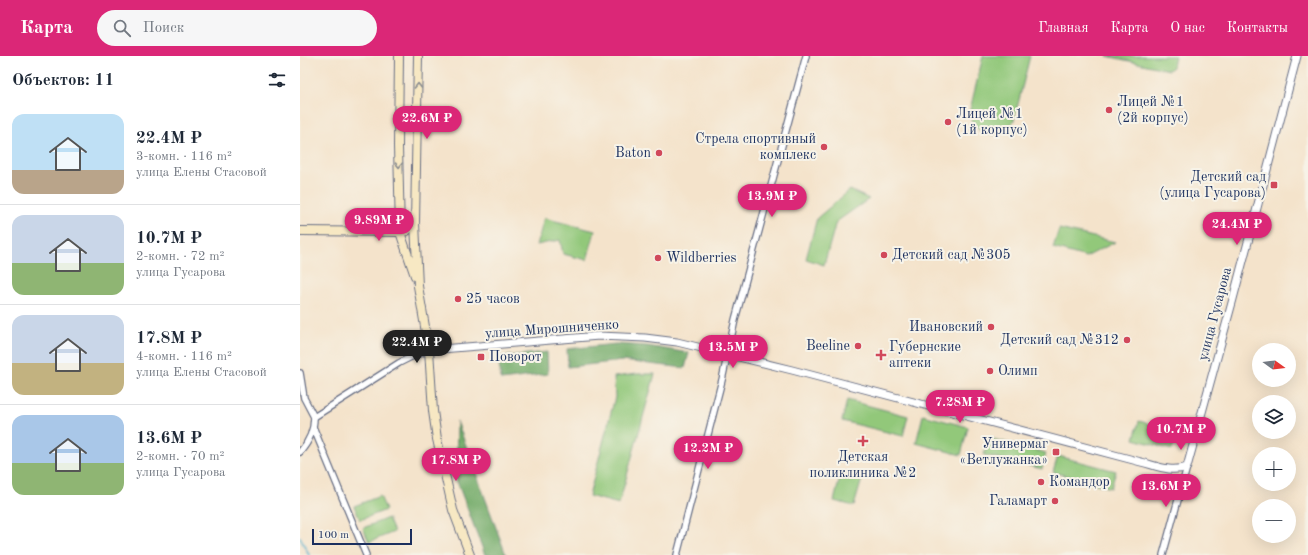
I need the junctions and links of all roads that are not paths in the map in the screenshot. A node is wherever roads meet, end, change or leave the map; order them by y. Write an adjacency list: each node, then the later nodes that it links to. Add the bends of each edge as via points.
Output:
1 (399, 56): 7 (main road, one-way to 7)
2 (418, 56): 5 (main road, one-way to 2)
3 (806, 56): 10 (street)
4 (1297, 56): 15 (street, улица Гусарова)
5 (416, 223): 7 (main road, via 407,231); 8 (main road)
6 (300, 231): 7 (main road)
7 (400, 232): 8 (main road)
8 (418, 286): 9 (main road)
9 (429, 350): 10 (street, улица Мирошниченко, via 599,336 677,342); 12 (street, via 399,363); 17 (main road, via 438,446 453,510)
10 (727, 354): 15 (street, улица Мирошниченко, via 1172,470); 18 (street)
11 (300, 373): 12 (street, via 304,398)
12 (314, 417): 13 (street)
13 (314, 429): 14 (street); 16 (street)
14 (300, 452)
15 (1187, 467): 19 (street, улица Гусарова)
16 (366, 555)
17 (470, 555)
18 (677, 555)
19 (1163, 555)

